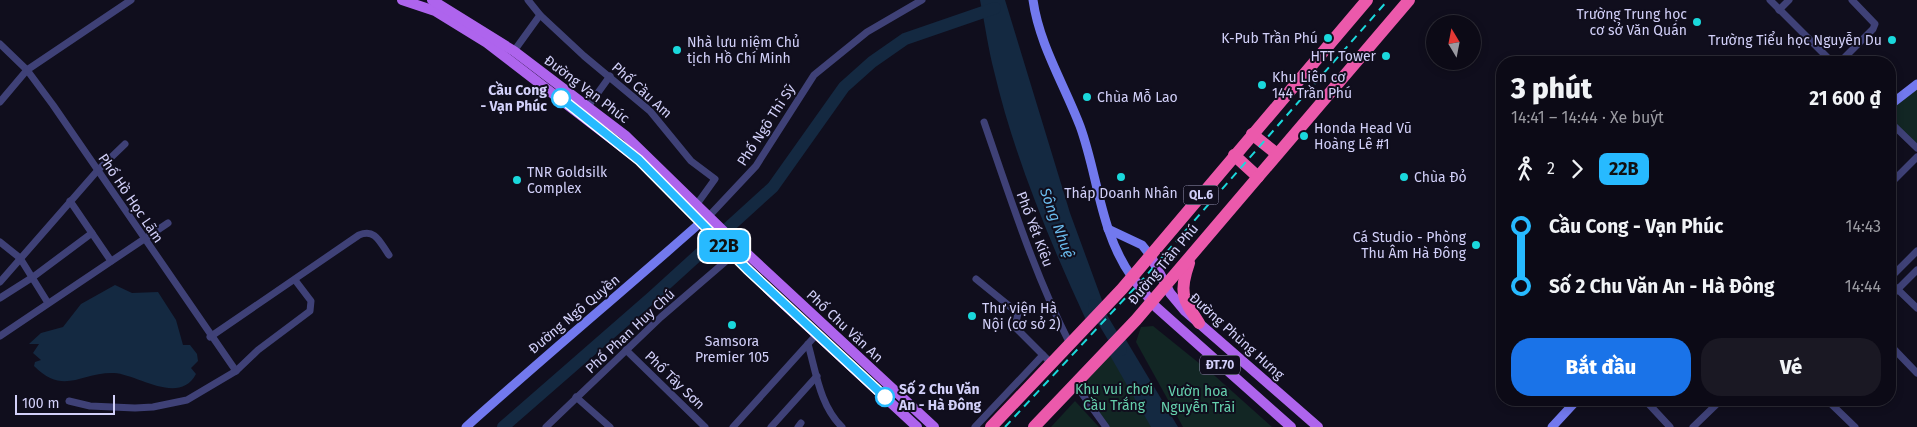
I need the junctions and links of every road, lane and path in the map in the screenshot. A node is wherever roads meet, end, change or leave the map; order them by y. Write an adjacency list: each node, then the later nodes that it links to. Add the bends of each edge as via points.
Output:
1 (132, 0): 19 (street)
2 (402, 0): 14 (main road, Đường Vạn Phúc, via 426,7)
3 (432, 0): 14 (main road, Đường Vạn Phúc)
4 (528, 0): 13 (street, Phố Cầu Am)
5 (922, 0): 39 (street, Phố Ngô Thì Sỹ, via 867,32 814,75 756,166)
6 (1033, 0): 41 (street, via 1044,41 1080,126)
7 (1367, 0): 27 (highway, Đường Trần Phú / QL.6)
8 (1409, 0): 30 (highway, Đường Trần Phú / QL.6)
9 (1770, 0): 12 (street)
10 (1789, 0): 12 (street)
11 (1852, 0): 18 (street, via 1875,24)
12 (1780, 10): 17 (street)
13 (540, 15): 16 (street); 20 (street, Phố Cầu Am)
14 (475, 31): 16 (main road, Đường Vạn Phúc); 34 (main road, Đường Vạn Phúc)
15 (0, 44): 19 (street, Phố Hồ Học Lãm)
16 (514, 51): 24 (main road, Đường Vạn Phúc)
17 (1826, 56)
18 (1846, 56)
19 (27, 70): 23 (street); 33 (street, Phố Hồ Học Lãm)
20 (609, 77): 24 (street); 38 (street, Phố Cầu Am, via 650,111 691,161 715,179)
21 (1917, 84): 22 (street)
22 (1896, 100)
23 (0, 102)
24 (591, 104): 34 (main road, Đường Vạn Phúc, via 626,136)
25 (984, 122): 72 (street, Phố Yết Kiêu, via 1016,216 1052,306)
26 (1896, 128): 29 (street)
27 (1252, 134): 30 (highway); 31 (highway, Đường Trần Phú / QL.6)
28 (124, 144): 33 (street)
29 (1917, 148)
30 (1277, 154): 35 (highway, Đường Trần Phú / QL.6)
31 (1234, 155): 35 (highway); 49 (highway, Đường Trần Phú / QL.6)
32 (1917, 157): 36 (street)
33 (98, 170): 37 (street); 43 (street, Phố Hồ Học Lãm)
34 (659, 174): 38 (main road, Đường Vạn Phúc); 39 (main road, Đường Vạn Phúc)
35 (1258, 176): 47 (highway, Đường Trần Phú / QL.6)
36 (1896, 178)
37 (70, 201): 42 (street); 50 (street)
38 (697, 204): 39 (main road, Đường Vạn Phúc)
39 (706, 221): 45 (main road); 89 (street, Đường Ngô Quyền, via 540,360)
40 (168, 223): 43 (street)
41 (1108, 229): 49 (street, via 1142,245); 56 (street)
42 (92, 233): 51 (street); 55 (street)
43 (143, 239): 51 (street); 71 (street, Phố Hồ Học Lãm)
44 (0, 242): 50 (street)
45 (735, 250): 54 (main road, Phố Chu Văn An); 61 (main road, Phố Chu Văn An); 74 (street, Phố Phan Huy Chú)
46 (1917, 251): 53 (street)
47 (1192, 253): 60 (highway, Đường Trần Phú / QL.6); 68 (highway, via 1183,285 1188,307)
48 (389, 255): 58 (street, via 367,231)
49 (1150, 255): 56 (highway, Đường Trần Phú / QL.6); 60 (main road, Đường Phùng Hưng / ĐT.70)
50 (20, 258): 55 (street); 59 (street)
51 (111, 261): 66 (street)
52 (1917, 270): 63 (street)
53 (1896, 274)
54 (772, 276): 61 (main road, via 765,278); 77 (main road, Phố Chu Văn An)
55 (33, 277): 64 (street); 66 (street)
56 (1132, 277): 65 (main road, ĐT.70); 72 (highway, Đường Trần Phú / QL.6)
57 (976, 279): 76 (street, via 1018,313 1015,328)
58 (295, 280): 71 (street); 78 (street, via 311,301 310,312 258,350)
59 (0, 282)
60 (1166, 284): 65 (highway, Đường Trần Phú / QL.6); 68 (main road, Đường Phùng Hưng / ĐT.70, via 1185,311)
61 (764, 285): 69 (main road, Phố Chu Văn An)
62 (1896, 287): 63 (street)
63 (1898, 289): 67 (street)
64 (0, 298)
65 (1152, 301): 81 (highway, Đường Trần Phú / QL.6); 101 (main road, ĐT.70)
66 (48, 303): 70 (street)
67 (1917, 308)
68 (1199, 323): 102 (main road, Đường Phùng Hưng / ĐT.70)
69 (817, 334): 73 (street); 77 (main road, Phố Chu Văn An)
70 (0, 336)
71 (210, 336): 78 (street, Phố Hồ Học Lãm)
72 (1073, 340): 76 (highway, QL.6)
73 (808, 344): 80 (street); 92 (street)
74 (626, 350): 82 (street, Phố Phan Huy Chú); 91 (street, Phố Tây Sơn)
75 (1896, 351): 79 (street)
76 (1047, 359): 97 (street); 98 (highway, QL.6)
77 (857, 364): 95 (main road, Phố Chu Văn An); 96 (main road, Phố Chu Văn An)
78 (236, 371): 83 (street, via 187,400 170,405 118,408)
79 (1917, 373)
80 (817, 376): 93 (street); 94 (street, via 824,401 832,417)
81 (1075, 384): 99 (highway, QL.6); 100 (street)
82 (576, 398): 88 (street, Phố Phan Huy Chú); 90 (street)
83 (69, 401)
84 (1571, 406): 103 (street)
85 (1650, 406): 104 (street)
86 (1715, 406): 105 (street)
87 (1833, 406): 106 (street)
88 (550, 426)
89 (466, 427)
90 (610, 427)
91 (706, 427)
92 (733, 427)
93 (771, 427)
94 (842, 427)
95 (917, 427)
96 (934, 427)
97 (975, 427)
98 (990, 427)
99 (1034, 427)
100 (1106, 427)
101 (1291, 427)
102 (1318, 427)
103 (1552, 427)
104 (1670, 427)
105 (1693, 427)
106 (1855, 427)

